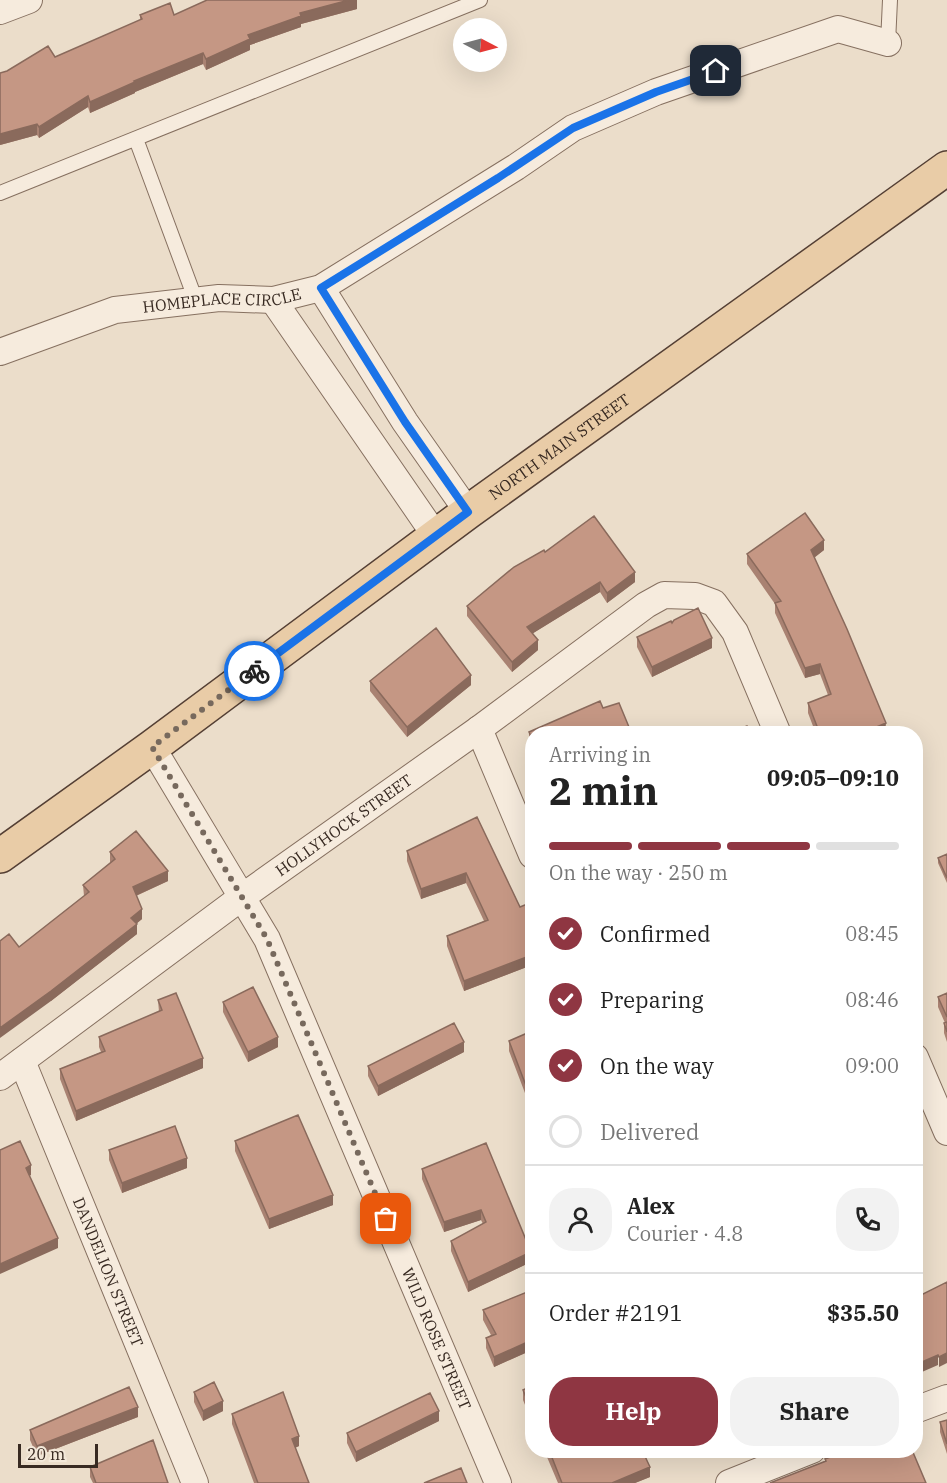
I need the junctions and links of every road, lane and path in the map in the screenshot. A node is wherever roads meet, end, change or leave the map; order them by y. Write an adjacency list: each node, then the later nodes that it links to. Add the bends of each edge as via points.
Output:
1 (29, 0): 4 (street)
2 (480, 0): 6 (lane)
3 (890, 0): 5 (lane)
4 (0, 11)
5 (888, 43): 9 (street, HOMEPLACE CIRCLE, via 838,29 614,110 573,128)
6 (136, 139): 8 (lane); 11 (lane)
7 (947, 168): 15 (main road, NORTH MAIN STREET)
8 (0, 193)
9 (321, 288): 10 (street, HOMEPLACE CIRCLE); 13 (street)
10 (273, 300): 11 (street, HOMEPLACE CIRCLE); 14 (street)
11 (196, 301): 12 (street, HOMEPLACE CIRCLE, via 115,310)
12 (0, 352)
13 (386, 393): 14 (street); 15 (street)
14 (351, 415): 16 (street)
15 (468, 512): 16 (main road, NORTH MAIN STREET)
16 (435, 536): 19 (main road, NORTH MAIN STREET)
17 (775, 726): 18 (street, HOLLYHOCK STREET, via 735,632 714,603 695,596 664,596 646,605)
18 (479, 729): 20 (street); 22 (street, HOLLYHOCK STREET)
19 (152, 747): 21 (main road, NORTH MAIN STREET); 22 (street, WILD ROSE STREET)
20 (525, 838)
21 (0, 856)
22 (242, 897): 23 (street, HOLLYHOCK STREET); 31 (street, WILD ROSE STREET, via 267,939)
23 (22, 1061): 25 (street, HOLLYHOCK STREET); 30 (street, DANDELION STREET)
24 (923, 1076): 26 (street)
25 (0, 1077)
26 (947, 1132)
27 (947, 1398): 28 (street)
28 (923, 1407)
29 (786, 1458): 32 (street)
30 (195, 1483)
31 (498, 1483)
32 (729, 1483)

